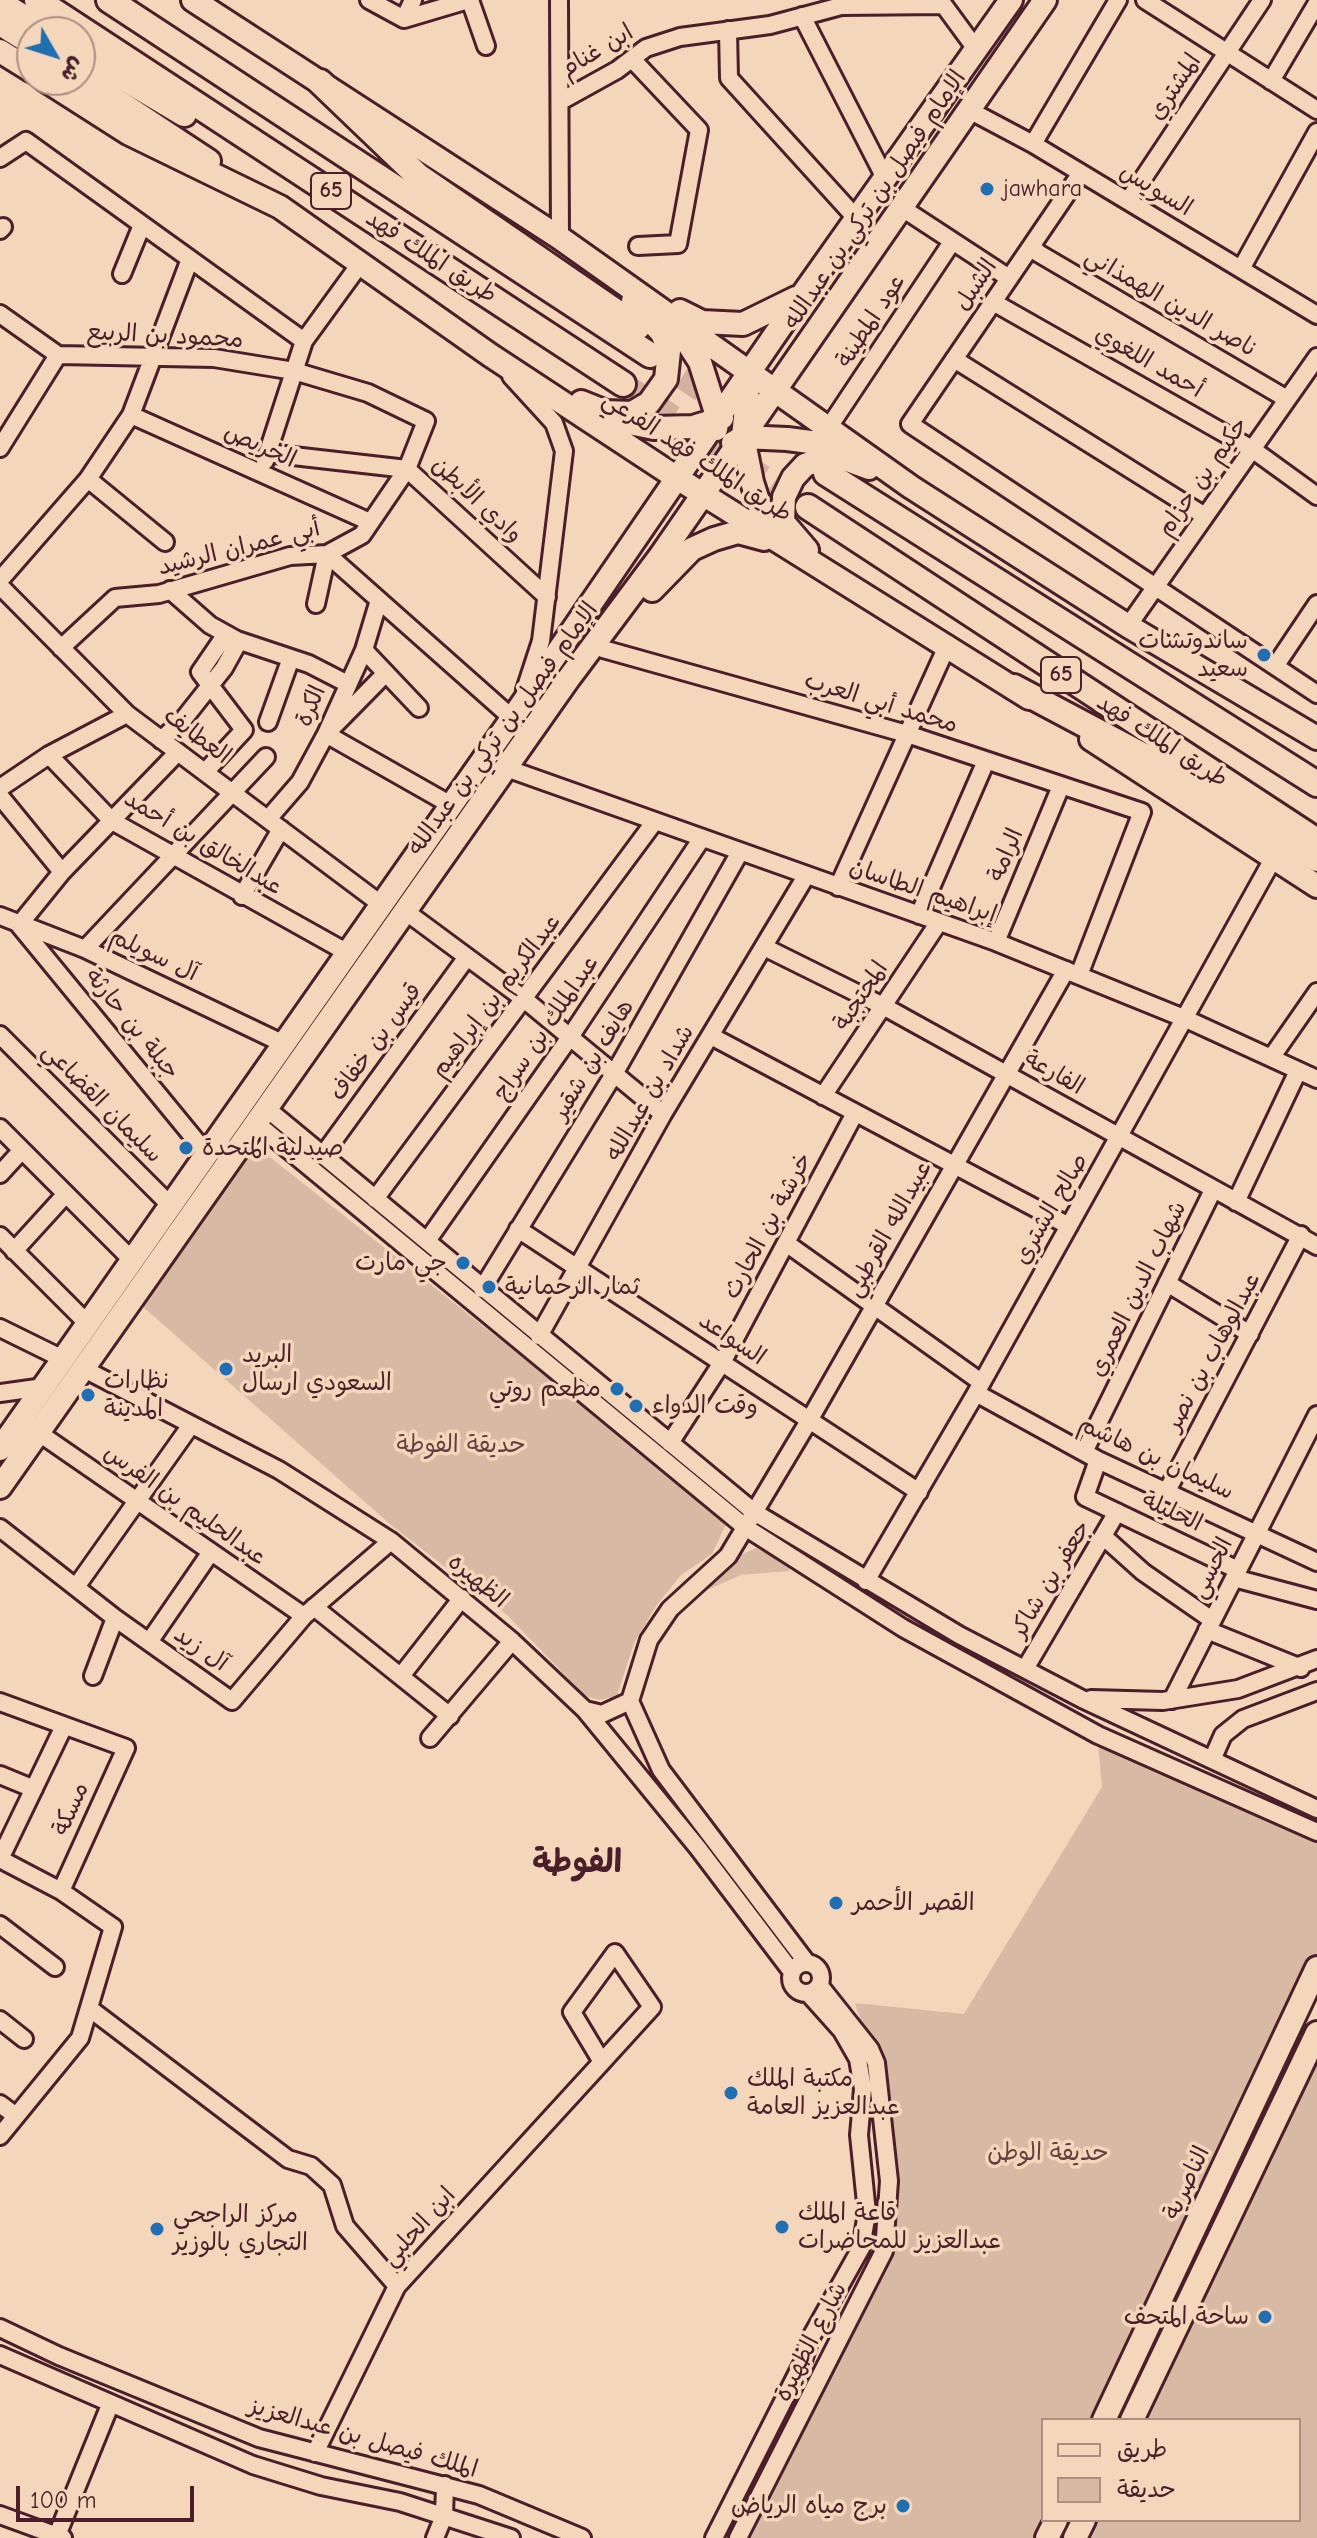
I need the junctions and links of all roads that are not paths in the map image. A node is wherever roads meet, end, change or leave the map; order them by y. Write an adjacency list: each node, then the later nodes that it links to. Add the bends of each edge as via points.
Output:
1 (37, 0): 47 (highway, طريق الملك فهد / 65)
2 (109, 0): 61 (highway, طريق الملك فهد / 65)
3 (369, 0): 18 (street)
4 (413, 0): 18 (street)
5 (469, 0): 18 (street); 20 (street)
6 (559, 0): 29 (street)
7 (1011, 0): 21 (main road, الإمام فيصل بن تركي بن عبدالله)
8 (1045, 0): 30 (main road, الإمام فيصل بن تركي بن عبدالله)
9 (1118, 0): 33 (street)
10 (1145, 0): 22 (street)
11 (1262, 0): 22 (street, المشتري)
12 (194, 1): 26 (main road)
13 (941, 2): 17 (street, ابن غنام, via 841,6); 21 (street)
14 (0, 3): 16 (highway)
15 (1317, 3): 25 (street)
16 (21, 16)
17 (802, 16): 19 (street, ابن غنام); 36 (street)
18 (404, 19)
19 (728, 30): 23 (street, ابن غنام, via 680,37 646,48); 40 (street, via 729,78)
20 (486, 46)
21 (976, 49): 36 (main road, الإمام فيصل بن تركي بن عبدالله)
22 (1226, 52): 25 (street); 37 (street, المشتري)
23 (632, 59): 29 (street, ابن غنام); 45 (street, via 699,130 678,244)
24 (96, 61): 47 (highway)
25 (1271, 81): 31 (street)
26 (320, 82): 42 (main road); 57 (highway, via 418,176)
27 (96, 86): 39 (main road)
28 (70, 96): 39 (main road, طريق الملك فهد الفرعي, via 128,133)
29 (561, 101): 42 (street)
30 (967, 109): 33 (street, السويس); 38 (main road, الإمام فيصل بن تركي بن عبدالله)
31 (1317, 110)
32 (1317, 132): 49 (street)
33 (1033, 144): 35 (street, السويس)
34 (0, 157): 41 (street, via 26,141)
35 (1081, 173): 37 (street, السويس); 44 (street, الشبل)
36 (885, 178): 40 (main road, الإمام فيصل بن تركي بن عبدالله)
37 (1128, 201): 49 (street, السويس)
38 (899, 206): 43 (street); 69 (main road, الإمام فيصل بن تركي بن عبدالله)
39 (280, 207): 48 (main road, طريق الملك فهد الفرعي)
40 (856, 218): 53 (main road, الإمام فيصل بن تركي بن عبدالله)
41 (142, 225): 46 (street); 51 (street)
42 (560, 238): 50 (main road)
43 (952, 242): 52 (street); 75 (street, عود المطينة)
44 (1032, 245): 52 (street, الشبل); 70 (street, ناصر الدين الهمذاني)
45 (638, 246)
46 (190, 259): 58 (street); 62 (street)
47 (435, 259): 68 (highway, طريق الملك فهد / 65)
48 (360, 264): 58 (street); 60 (main road, طريق الملك فهد الفرعي)
49 (1241, 269): 55 (street, السويس)
50 (608, 273): 53 (main road, via 702,322 720,325 765,316); 66 (main road); 67 (main road, via 662,333 669,371 658,393 642,408 621,414); 73 (main road, via 686,340 700,362)
51 (122, 274)
52 (1009, 278): 54 (street, الشبل)
53 (803, 294): 66 (main road, الإمام فيصل بن تركي بن عبدالله)
54 (993, 302): 64 (street, الشبل); 78 (street, أحمد اللغوي)
55 (1317, 315)
56 (2, 318): 59 (street, محمود بن الربيع)
57 (638, 327)
58 (304, 341): 65 (street)
59 (58, 355): 62 (street, محمود بن الربيع); 77 (street)
60 (490, 355): 67 (main road, طريق الملك فهد الفرعي); 99 (street, via 554,423 564,451)
61 (650, 355)
62 (152, 357): 65 (street, محمود بن الربيع, via 214,358); 72 (street)
63 (1317, 357): 70 (street, حكيم بن حزام)
64 (954, 359): 90 (street); 97 (street, الشبل, via 910,424)
65 (294, 371): 74 (street, محمود بن الربيع, via 368,393); 79 (street)
66 (750, 371): 69 (main road); 71 (main road); 73 (main road, الإمام فيصل بن تركي بن عبدالله)
67 (535, 383): 73 (main road, via 606,418 654,428 693,427); 84 (main road, طريق الملك فهد الفرعي)
68 (623, 384)
69 (777, 390): 71 (main road); 75 (main road); 76 (main road, الإمام فيصل بن تركي بن عبدالله)
70 (1287, 399): 78 (street, حكيم بن حزام)
71 (744, 409): 73 (main road); 76 (main road)
72 (131, 415): 82 (street, الخريص); 85 (street)
73 (718, 419): 80 (main road); 84 (main road, الإمام فيصل بن تركي بن عبدالله)
74 (426, 421): 81 (street, أبي عمران الرشيد)
75 (829, 427): 86 (main road)
76 (743, 437): 80 (main road); 86 (main road, via 834,445); 87 (main road, الإمام فيصل بن تركي بن عبدالله); 94 (main road, via 760,507 784,536)
77 (0, 448)
78 (1252, 449): 88 (street, أحمد اللغوي); 90 (street, حكيم بن حزام)
79 (267, 453): 81 (street, وادي الأبطن); 82 (street)
80 (711, 457): 84 (main road); 87 (main road)
81 (407, 469): 91 (street, أبي عمران الرشيد); 99 (street, وادي الأبطن)
82 (261, 473): 91 (street, الخريص)
83 (826, 473): 133 (highway, طريق الملك فهد / 65)
84 (677, 478): 87 (main road, طريق الملك فهد الفرعي); 120 (main road, الإمام فيصل بن تركي بن عبدالله)
85 (88, 479): 92 (street); 95 (street)
86 (911, 487): 94 (main road, via 834,455 805,465 793,478 784,497 783,522); 103 (main road)
87 (703, 493): 94 (main road, طريق الملك فهد الفرعي); 112 (main road, الإمام فيصل بن تركي بن عبدالله)
88 (1317, 496)
89 (808, 507): 144 (highway, طريق الملك فهد / 65)
90 (1205, 516): 97 (street, حكيم بن حزام)
91 (370, 522): 93 (street, أبي عمران الرشيد, via 362,535)
92 (165, 542)
93 (327, 554): 98 (street, أبي عمران الرشيد, via 290,556); 100 (street); 101 (street)
94 (838, 579): 105 (main road, طريق الملك فهد الفرعي); 107 (main road, via 763,538 738,532 714,539 692,549 665,574)
95 (0, 580)
96 (0, 586): 106 (street, العطايف)
97 (1155, 586): 103 (street, حكيم بن حزام); 110 (street)
98 (170, 590): 104 (street, via 210,625); 106 (street, أبي عمران الرشيد, via 115,598)
99 (547, 597): 120 (street, via 541,641)
100 (379, 600): 108 (street, الكرة); 120 (street)
101 (316, 604)
102 (1317, 604): 110 (street)
103 (1128, 626): 117 (main road)
104 (233, 637): 109 (street); 114 (street)
105 (948, 644): 115 (main road, طريق الملك فهد الفرعي); 123 (street)
106 (61, 648): 119 (street, العطايف)
107 (603, 649): 112 (main road); 123 (street, محمد أبي العرب)
108 (364, 650): 111 (street); 113 (street, الكرة)
109 (291, 658): 113 (street); 121 (street)
110 (1276, 665): 116 (street)
111 (386, 673): 118 (street); 122 (street)
112 (569, 678): 131 (main road, الإمام فيصل بن تركي بن عبدالله)
113 (346, 683): 122 (street, الكرة)
114 (210, 686): 125 (street); 132 (street, via 244,730)
115 (1014, 687): 147 (main road, طريق الملك فهد الفرعي); 148 (highway, via 1144,756)
116 (1317, 694)
117 (1267, 706): 124 (main road); 128 (main road)
118 (419, 708)
119 (127, 714): 125 (street, العطايف); 127 (street)
120 (515, 714): 138 (main road, الإمام فيصل بن تركي بن عبدالله)
121 (268, 722)
122 (326, 734): 138 (street); 142 (street, الكرة)
123 (907, 734): 130 (street, محمد أبي العرب); 152 (street)
124 (1317, 738)
125 (161, 740): 126 (street, العطايف)
126 (178, 752): 132 (street, العطايف); 140 (street)
127 (49, 755): 135 (street); 140 (street, عبدالخالق بن أحمد)
128 (1317, 755)
129 (266, 757): 136 (street)
130 (986, 761): 134 (street, محمد أبي العرب); 156 (street)
131 (506, 768): 141 (street, إبراهيم الطاسان); 155 (main road, الإمام فيصل بن تركي بن عبدالله)
132 (205, 772): 136 (street, العطايف)
133 (1317, 784)
134 (1061, 786): 139 (street, محمد أبي العرب); 160 (street, الرامة)
135 (0, 788)
136 (234, 794): 142 (street, العطايف); 146 (street)
137 (0, 796): 149 (street)
138 (451, 805): 154 (main road, الإمام فيصل بن تركي بن عبدالله)
139 (1142, 812): 165 (street, عبيدالله القرطبي)
140 (112, 821): 146 (street, عبدالخالق بن أحمد); 149 (street)
141 (655, 821): 143 (street, إبراهيم الطاسان); 167 (street, عبدالكريم بن إبراهيم)
142 (274, 824): 153 (street, الكرة); 154 (street, العطايف)
143 (702, 838): 145 (street, إبراهيم الطاسان); 172 (street, عبدالملك بن سراج)
144 (1317, 841)
145 (740, 852): 150 (street, إبراهيم الطاسان); 177 (street, هايف بن شقير)
146 (175, 856): 153 (street, عبدالخالق بن أحمد); 162 (street)
147 (1273, 859): 151 (main road, طريق الملك فهد الفرعي); 169 (street, صالح الشتري)
148 (1317, 859)
149 (62, 872): 159 (street)
150 (806, 876): 152 (street, إبراهيم الطاسان); 161 (street, شداد بن عبدالله)
151 (1317, 886)
152 (838, 887): 156 (street, إبراهيم الطاسان)
153 (242, 896): 163 (street, عبدالخالق بن أحمد)
154 (382, 905): 163 (main road, الإمام فيصل بن تركي بن عبدالله)
155 (405, 911): 164 (street); 182 (main road, الإمام فيصل بن تركي بن عبدالله)
156 (919, 915): 158 (street, إبراهيم الطاسان)
157 (0, 916): 159 (street, آل سويلم)
158 (939, 922): 160 (street, إبراهيم الطاسان); 168 (street, المحتجبة)
159 (19, 925): 162 (street, آل سويلم); 186 (street, جبلة بن حارثة)
160 (996, 942): 165 (street, إبراهيم الطاسان)
161 (764, 947): 168 (street, الفارعة); 171 (street, شداد بن عبدالله)
162 (85, 949): 173 (street, آل سويلم)
163 (348, 953): 173 (main road, الإمام فيصل بن تركي بن عبدالله)
164 (467, 957): 167 (street); 187 (street, قيس بن خفاف)
165 (1072, 973): 169 (street, إبراهيم الطاسان); 176 (street, عبيدالله القرطبي)
166 (1317, 992): 174 (street)
167 (524, 999): 172 (street); 192 (street, عبدالكريم بن إبراهيم)
168 (883, 1006): 176 (street, الفارعة); 179 (street, المحتجبة)
169 (1186, 1019): 174 (street, إبراهيم الطاسان); 184 (street, صالح الشتري)
170 (0, 1035): 194 (street, سليمان القضاعي)
171 (711, 1036): 179 (street); 181 (street, شداد بن عبدالله)
172 (570, 1037): 177 (street); 199 (street, عبدالملك بن سراج)
173 (284, 1044): 186 (main road, الإمام فيصل بن تركي بن عبدالله)
174 (1271, 1058): 175 (street, إبراهيم الطاسان)
175 (1298, 1071): 178 (street, إبراهيم الطاسان); 193 (street)
176 (1006, 1073): 184 (street, الفارعة); 188 (street, عبيدالله القرطبي)
177 (614, 1074): 181 (street); 196 (street, هايف بن شقير)
178 (1317, 1079)
179 (823, 1096): 180 (street)
180 (855, 1113): 188 (street); 200 (street, خرشة بن الحارث)
181 (663, 1114): 205 (street, شداد بن عبدالله)
182 (261, 1116): 187 (street); 204 (street); 215 (main road, الإمام فيصل بن تركي بن عبدالله)
183 (0, 1128): 185 (street)
184 (1119, 1138): 190 (street, الفارعة); 195 (street, صالح الشتري)
185 (22, 1150): 189 (street); 191 (street)
186 (207, 1154): 194 (main road, الإمام فيصل بن تركي بن عبدالله)
187 (323, 1155): 192 (street)
188 (952, 1165): 195 (street); 208 (street, عبيدالله القرطبي)
189 (0, 1174)
190 (1213, 1190): 193 (street, الفارعة); 206 (street, شهاب الدين العمري)
191 (65, 1195): 202 (street); 203 (street)
192 (375, 1199): 199 (street)
193 (1236, 1202): 197 (street, الفارعة)
194 (171, 1206): 203 (main road, الإمام فيصل بن تركي بن عبدالله)
195 (1069, 1226): 217 (street, صالح الشتري)
196 (518, 1229): 205 (street, السواعد); 207 (street, هايف بن شقير)
197 (1301, 1235): 201 (street, الفارعة); 211 (street, عبدالوهاب بن نصر)
198 (0, 1236): 202 (street)
199 (427, 1241): 204 (street)
200 (786, 1243): 208 (street, سليمان بن هاشم); 214 (street, خرشة بن الحارث)
201 (1317, 1246)
202 (14, 1251): 209 (street)
203 (133, 1261): 209 (main road, الإمام فيصل بن تركي بن عبدالله)
204 (440, 1264): 207 (street)
205 (579, 1266): 212 (street, شداد بن عبدالله); 214 (street, السواعد)
206 (1167, 1283): 211 (street); 225 (street, شهاب الدين العمري)
207 (470, 1286): 212 (street); 232 (street)
208 (873, 1307): 217 (street, سليمان بن هاشم); 220 (street, عبيدالله القرطبي)
209 (88, 1324): 213 (main road, الإمام فيصل بن تركي بن عبدالله)
210 (0, 1328): 213 (street)
211 (1250, 1334): 227 (street, عبدالوهاب بن نصر)
212 (539, 1336): 223 (street)
213 (63, 1359): 216 (main road, الإمام فيصل بن تركي بن عبدالله)
214 (723, 1361): 220 (street, السواعد); 223 (street, خرشة بن الحارث)
215 (84, 1369): 221 (street, الظهيره); 222 (main road, الإمام فيصل بن تركي بن عبدالله)
216 (44, 1387): 218 (street); 224 (main road, الإمام فيصل بن تركي بن عبدالله)
217 (978, 1387): 225 (street, سليمان بن هاشم); 228 (street, صالح الشتري)
218 (0, 1393)
219 (1317, 1415): 234 (street, الحسي)
220 (810, 1419): 228 (street, السواعد); 232 (street, عبيدالله القرطبي)
221 (191, 1425): 230 (street); 236 (street, الظهيره, via 279,1470)
222 (39, 1433): 226 (main road, الإمام فيصل بن تركي بن عبدالله); 230 (street, عبدالحليم بن الفرس)
223 (670, 1443): 232 (street)
224 (0, 1449)
225 (1091, 1456): 227 (street, سليمان بن هاشم); 229 (street, شهاب الدين العمري)
226 (0, 1487)
227 (1167, 1491): 234 (street, سليمان بن هاشم)
228 (919, 1492): 242 (street, صالح الشتري)
229 (1085, 1497): 231 (street, الحليلة)
230 (137, 1501): 237 (street, عبدالحليم بن الفرس); 243 (street)
231 (1117, 1512): 235 (street, جعفر بن شاكر); 241 (street, الحليلة)
232 (750, 1519): 238 (street); 240 (street); 242 (street)
233 (0, 1528): 243 (street, آل زيد)
234 (1257, 1532): 239 (street, سليمان بن هاشم); 241 (street, الحسي)
235 (1104, 1537): 248 (street); 253 (street, جعفر بن شاكر)
236 (391, 1541): 244 (street, الظهيره); 246 (street, آل زيد)
237 (211, 1552): 246 (street, عبدالحليم بن الفرس); 250 (street)
238 (793, 1557): 240 (street, via 774,1547 753,1545); 269 (street, via 903,1628 1098,1735)
239 (1317, 1562)
240 (716, 1567): 259 (street, via 670,1609 649,1640)
241 (1236, 1574): 245 (street, الحليلة); 248 (street, الحسي)
242 (866, 1581): 253 (street)
243 (76, 1587): 247 (street, آل زيد)
244 (462, 1598): 249 (street, الظهيره); 255 (street)
245 (1317, 1600)
246 (309, 1611): 250 (street, آل زيد, via 232,1701); 255 (street, عبدالحليم بن الفرس)
247 (115, 1618): 250 (street, آل زيد); 254 (street)
248 (1210, 1625): 252 (street); 258 (street, الحسي)
249 (512, 1641): 261 (street, الظهيره); 262 (street)
250 (149, 1642)
251 (1317, 1659): 252 (street)
252 (1301, 1668): 258 (street, via 1238,1689)
253 (1025, 1669): 257 (street)
254 (93, 1676)
255 (401, 1676): 262 (street, عبدالحليم بن الفرس)
256 (1317, 1691): 265 (street, via 1243,1719 1223,1735)
257 (1082, 1699): 258 (street); 265 (street)
258 (1172, 1700)
259 (630, 1701): 261 (street, via 602,1714); 273 (street, شارع الظهيرة, via 661,1770)
260 (0, 1702): 263 (street)
261 (585, 1710): 276 (street, شارع الظهيرة)
262 (450, 1716): 264 (street)
263 (64, 1726): 267 (street); 271 (street, مسكة, via 126,1748)
264 (430, 1738)
265 (1212, 1760): 268 (street)
266 (0, 1775): 267 (street)
267 (34, 1789): 270 (street)
268 (1317, 1809)
269 (1317, 1832)
270 (0, 1859): 271 (street)
271 (61, 1891): 278 (street, via 113,1927)
272 (0, 1925): 274 (street)
273 (807, 1963): 276 (street); 277 (street, شارع الظهيرة, via 819,1969)
274 (55, 1967)
275 (1317, 1968): 293 (main road, الناصرية)
276 (792, 1972): 277 (street, شارع الظهيرة, via 794,1987)
277 (814, 1989): 303 (street, شارع الظهيرة, via 858,2059 863,2089 861,2248 810,2339); 304 (street, شارع الظهيرة, via 870,2049 876,2063 889,2181 884,2251)
278 (89, 2008): 284 (street, via 80,2038); 286 (street, via 288,2159 311,2166 332,2185 345,2226)
279 (0, 2020): 281 (street)
280 (1317, 2033): 294 (main road)
281 (24, 2039)
282 (602, 2062): 282 (street, ابن الحلبي, via 572,2012 615,1953 652,2007); 286 (street, ابن الحلبي)
283 (0, 2104): 284 (street)
284 (16, 2116): 285 (street)
285 (0, 2136)
286 (397, 2286): 295 (street, ابن الحلبي)
287 (0, 2328): 288 (street, الملك فيصل بن عبدالعزيز)
288 (23, 2338): 289 (street, via 21,2347); 290 (street, الملك فيصل بن عبدالعزيز)
289 (4, 2356): 291 (street)
290 (59, 2356): 291 (street, via 51,2365); 295 (street, الملك فيصل بن عبدالعزيز, via 259,2438)
291 (51, 2377): 292 (street)
292 (110, 2405): 298 (street, via 253,2465); 299 (street)
293 (1105, 2418)
294 (1133, 2418)
295 (315, 2453): 296 (street, الملك فيصل بن عبدالعزيز)
296 (445, 2485): 298 (street); 302 (street, الملك فيصل بن عبدالعزيز)
297 (0, 2515): 299 (street)
298 (444, 2516): 300 (street); 301 (street)
299 (59, 2537)
300 (435, 2538)
301 (511, 2538)
302 (582, 2538)
303 (714, 2538)
304 (738, 2538)

